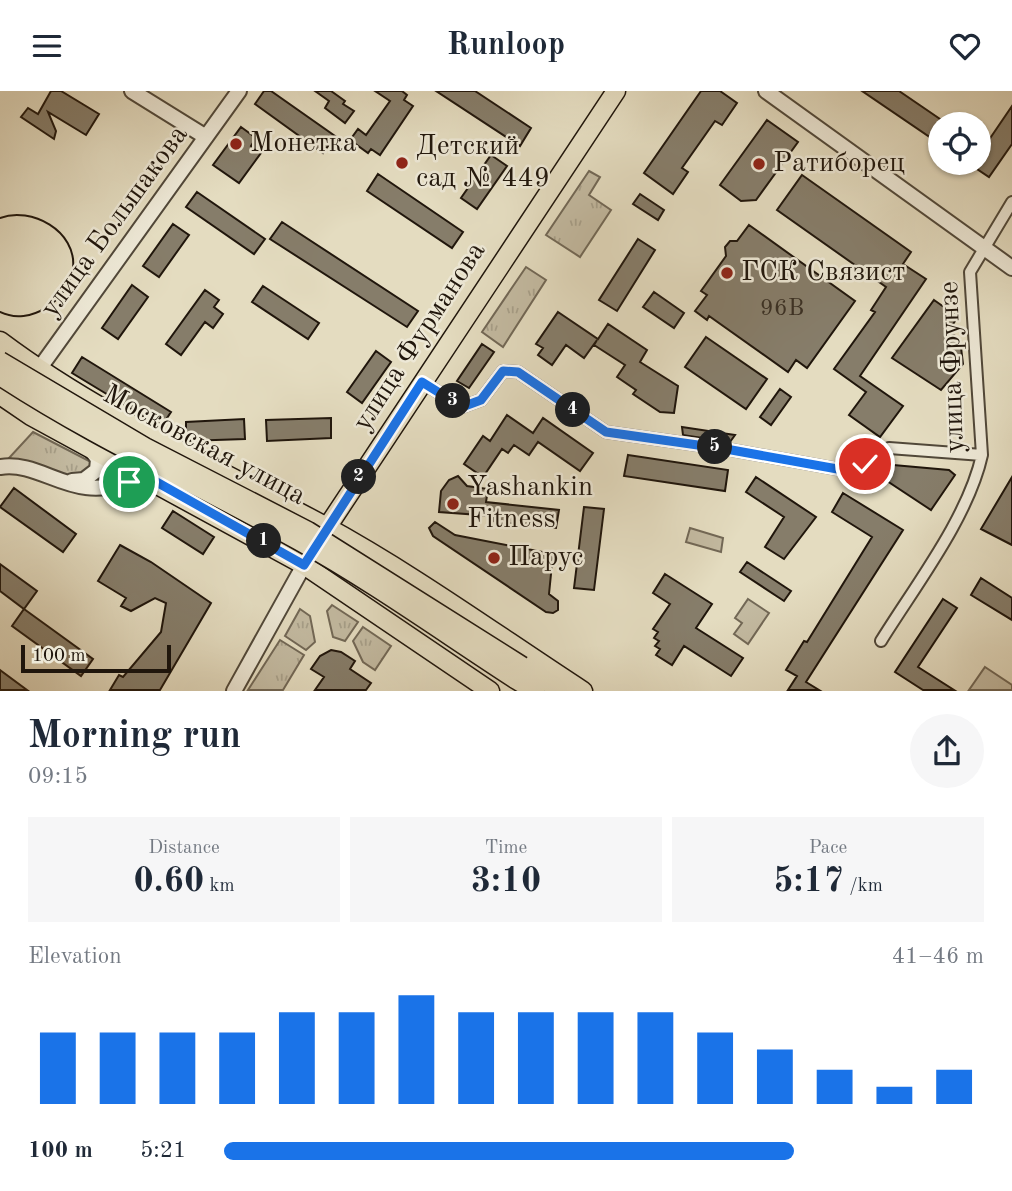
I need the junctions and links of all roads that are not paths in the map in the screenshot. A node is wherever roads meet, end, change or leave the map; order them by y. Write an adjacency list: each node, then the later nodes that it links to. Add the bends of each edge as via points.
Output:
1 (132, 91): 5 (street)
2 (239, 91): 5 (street, улица Большакова)
3 (616, 91): 13 (main road, улица Фурманова)
4 (766, 91): 7 (street)
5 (206, 137): 11 (street, улица Большакова)
6 (1012, 202): 7 (street, улица Фрунзе)
7 (983, 247): 8 (street); 16 (street, улица Фрунзе, via 970,272)
8 (1012, 268)
9 (0, 341): 11 (main road)
10 (0, 361): 23 (main road, Московская улица, bridge, via 145,447 308,531)
11 (40, 369): 14 (street, улица Большакова); 20 (main road, via 149,434)
12 (0, 376): 23 (main road, Московская улица, bridge, via 52,411 302,542)
13 (422, 382): 16 (street, via 462,407 481,400 503,371 518,372 606,432 843,470 865,464 889,449); 20 (main road, улица Фурманова)
14 (3, 402): 15 (main road, Московская улица)
15 (83, 444): 18 (street, via 98,459 97,470 84,479); 19 (main road, Московская улица)
16 (982, 455): 22 (street, улица Фрунзе, via 953,523)
17 (0, 467): 18 (street, via 22,467)
18 (58, 479): 19 (street, via 92,488)
19 (153, 480): 21 (main road, Московская улица)
20 (327, 527): 21 (main road, улица Фурманова); 28 (main road)
21 (304, 565): 24 (street, улица Фурманова); 25 (main road, Московская улица)
22 (881, 641)
23 (519, 672): 26 (main road, Московская улица); 27 (main road, Московская улица)
24 (234, 691)
25 (490, 691)
26 (535, 691)
27 (561, 691)
28 (583, 691)

